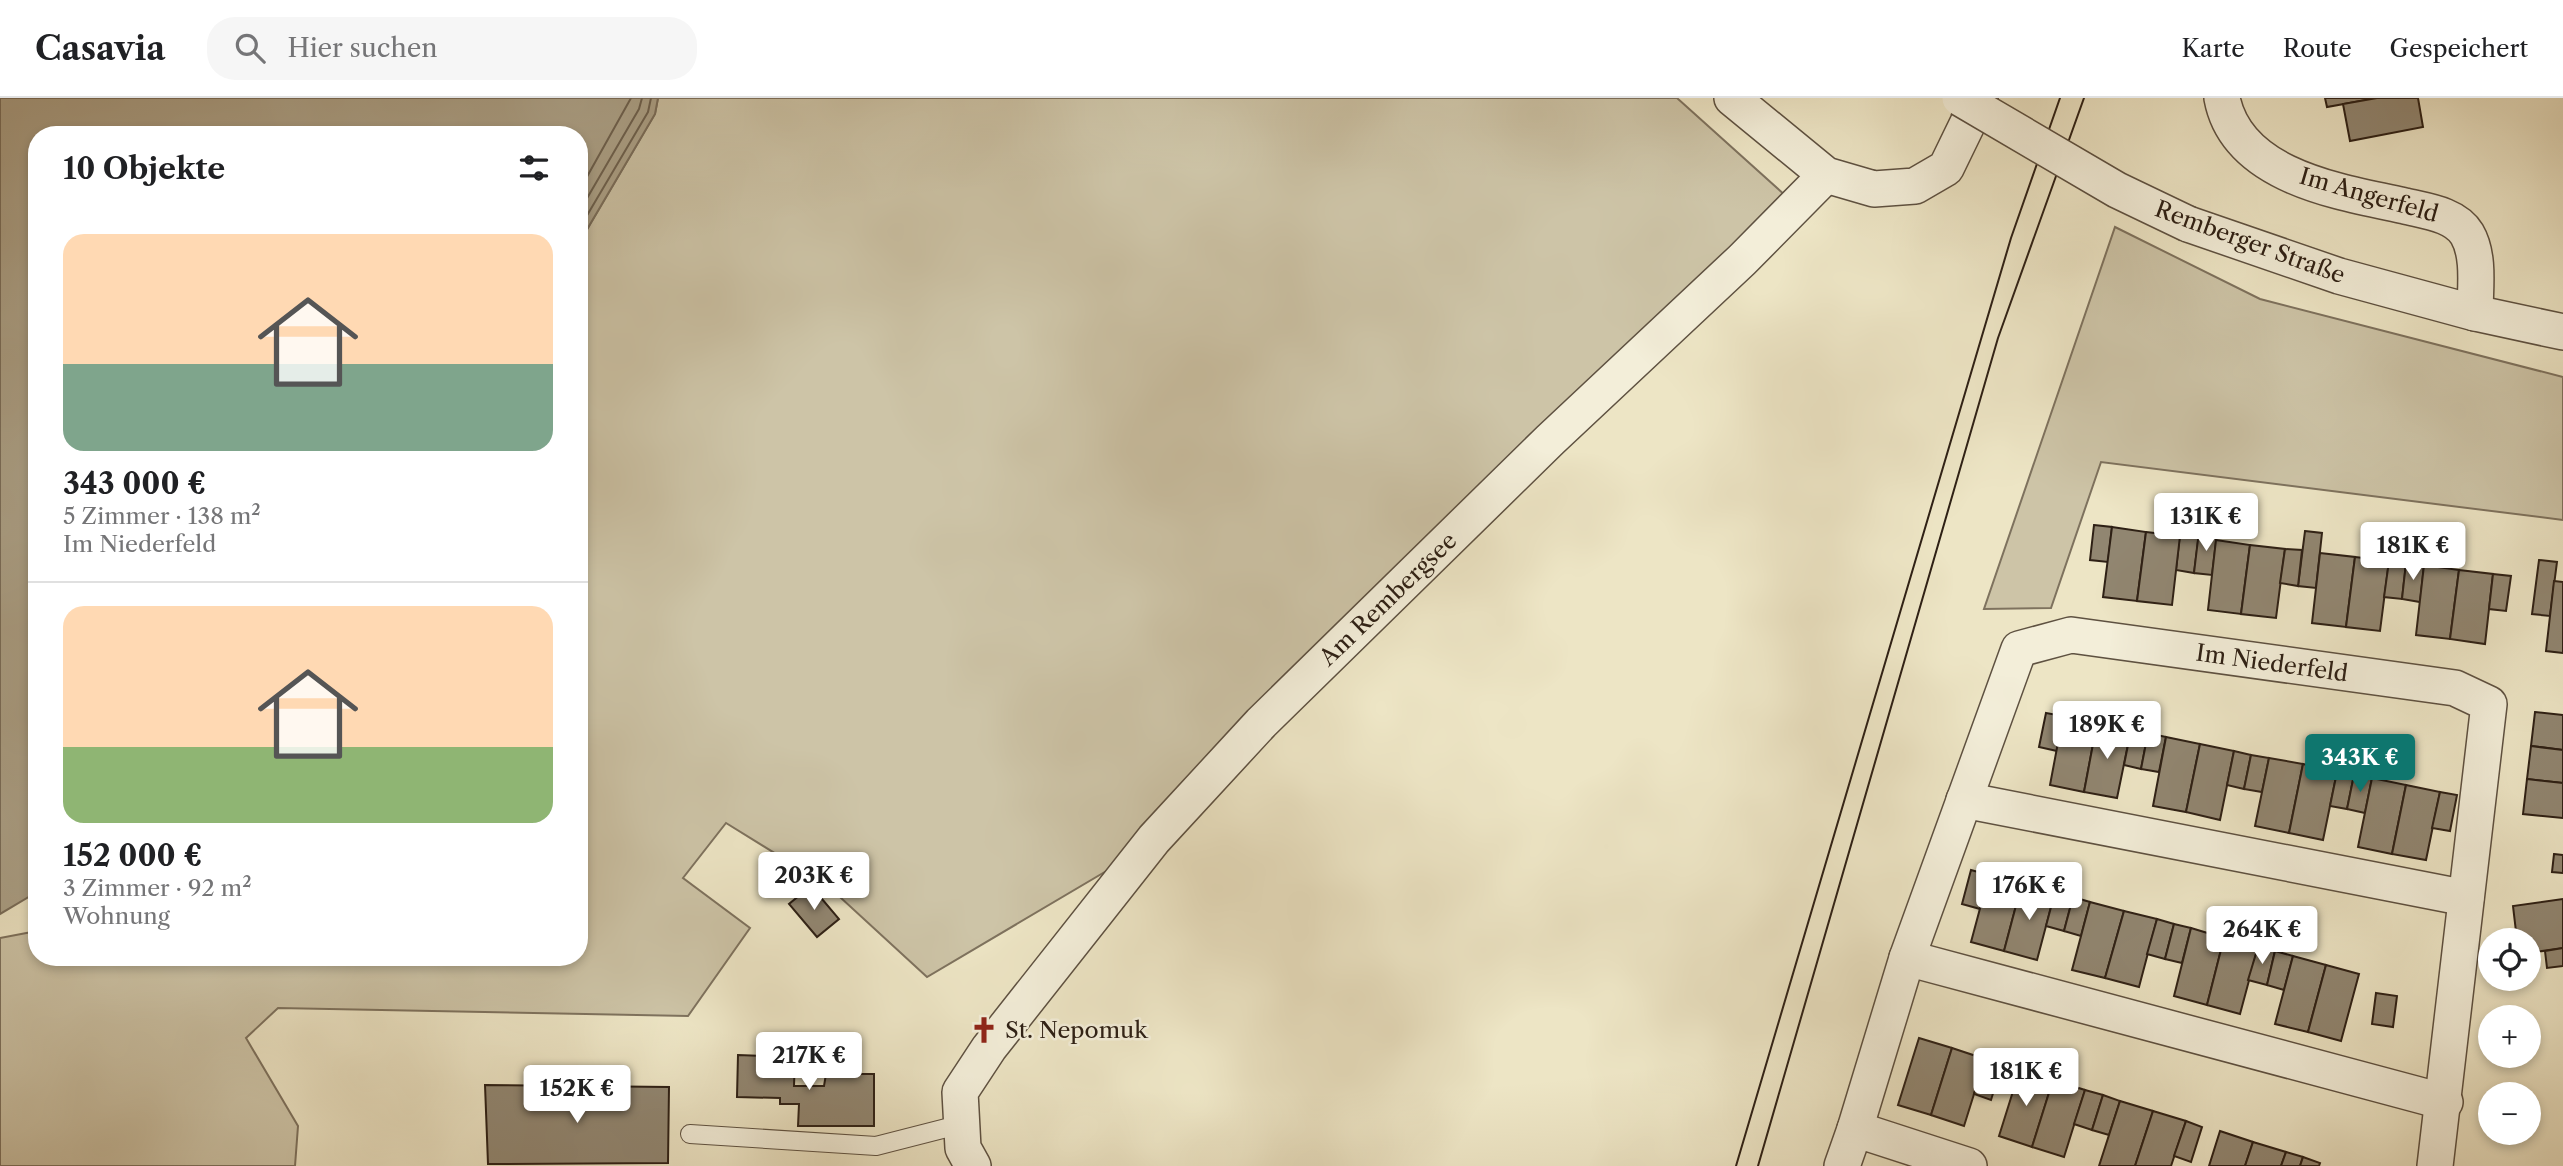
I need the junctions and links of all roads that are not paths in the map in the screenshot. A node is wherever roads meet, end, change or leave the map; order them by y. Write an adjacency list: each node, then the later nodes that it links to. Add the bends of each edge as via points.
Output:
1 (1732, 98): 5 (street)
2 (1960, 98): 6 (street, Remberger Straße, bridge, via 2117,190 2188,224 2339,276)
3 (1980, 98): 5 (street, via 1946,168 1915,186 1874,189)
4 (2222, 98): 6 (street, Im Angerfeld, via 2225,113 2244,141 2268,164 2334,190 2444,215 2466,233 2475,262)
5 (1826, 175): 12 (street, Am Rembergsee, via 1261,723 1163,829 989,1048 960,1092)
6 (2475, 313): 7 (street, Remberger Straße)
7 (2563, 332)
8 (1964, 800): 9 (street); 9 (street, Im Niederfeld, via 2019,649 2071,635 2455,688 2489,704); 10 (street, Im Niederfeld)
9 (2466, 898): 11 (street, Im Niederfeld)
10 (1907, 958): 11 (street); 13 (street, Im Niederfeld)
11 (2445, 1102): 18 (street, Im Niederfeld)
12 (962, 1124): 14 (lane, via 876,1146); 15 (street, Am Rembergsee, via 963,1149)
13 (1855, 1129): 16 (street, Im Niederfeld); 17 (street)
14 (690, 1134)
15 (973, 1166)
16 (1842, 1166)
17 (1969, 1166)
18 (2435, 1166)

